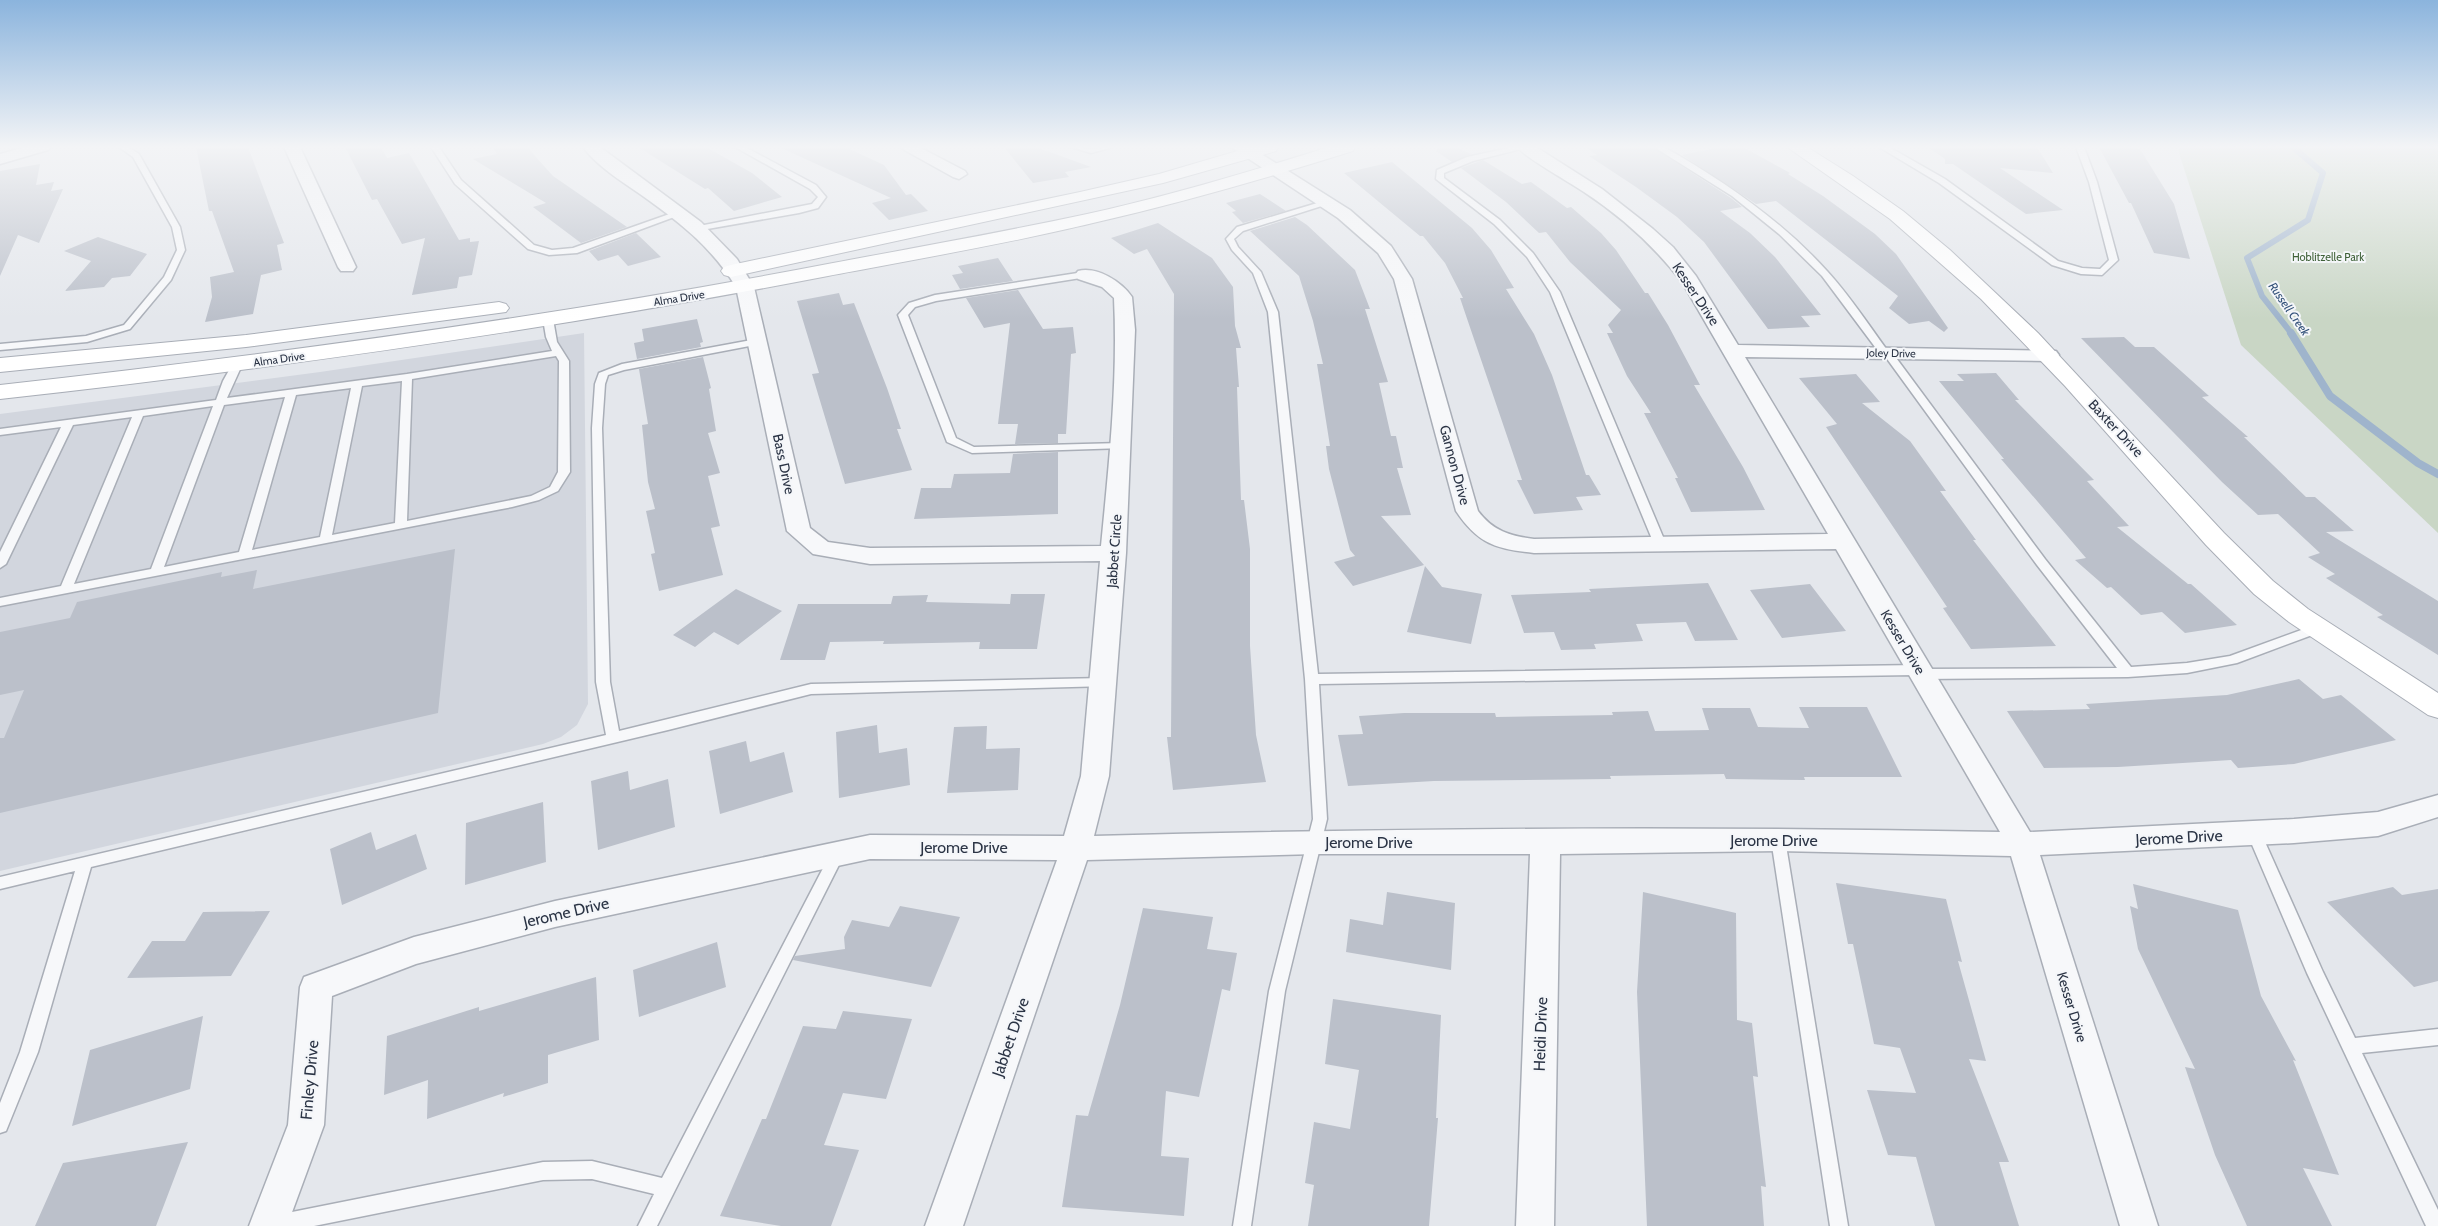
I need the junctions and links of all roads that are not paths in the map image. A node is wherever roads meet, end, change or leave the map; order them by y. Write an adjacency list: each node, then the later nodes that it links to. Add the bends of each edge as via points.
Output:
1 (163, 204): 24 (lane, via 176,227 181,250 168,278 127,327 87,339)
2 (318, 204): 18 (street)
3 (483, 204): 16 (lane, via 531,247 552,253 574,251)
4 (668, 204): 16 (street, Bass Drive)
5 (816, 204): 17 (lane)
6 (1048, 204): 20 (main road, Alma Drive, via 923,229)
7 (1143, 204): 20 (main road, Alma Drive, via 1090,218)
8 (1323, 204): 53 (lane, via 1240,229 1230,239 1256,271 1267,291 1273,312)
9 (1329, 204): 43 (street, Gannon Drive, via 1385,250 1404,278 1467,511 1476,526 1492,538 1509,544)
10 (1473, 204): 43 (lane, via 1497,222 1530,255 1555,292)
11 (1611, 204): 25 (street, Kesser Drive, via 1663,247 1690,280)
12 (1747, 204): 27 (lane, via 1807,255)
13 (1882, 204): 28 (main road, Baxter Drive, via 1937,246)
14 (1974, 204): 15 (lane, via 2055,263 2081,271 2102,272 2114,260)
15 (2099, 204)
16 (682, 213): 17 (street, Bass Drive)
17 (699, 229): 20 (street, Bass Drive, via 714,242)
18 (347, 267)
19 (1084, 275): 39 (street, Jabbet Circle, via 1108,284 1122,297 1125,330); 39 (lane, via 935,298 912,305 903,315 951,440 972,450)
20 (741, 278): 21 (main road, Alma Drive); 22 (main road, Alma Drive); 23 (street, Bass Drive)
21 (548, 319): 26 (lane, via 549,336); 30 (main road, Alma Drive)
22 (246, 341): 29 (main road, Alma Drive); 30 (main road)
23 (757, 342): 44 (street, Bass Drive, via 798,531 821,549 870,556); 56 (lane, via 604,372 600,384 597,447 604,682)
24 (0, 346)
25 (1733, 351): 27 (street, Joley Drive); 42 (street, Kesser Drive)
26 (558, 353): 31 (lane); 40 (lane, via 564,361 564,472 554,489 512,504)
27 (1886, 353): 28 (street, Joley Drive); 52 (lane, via 2041,562)
28 (2049, 355): 50 (main road, Baxter Drive, via 2238,562 2280,602)
29 (0, 365)
30 (237, 366): 33 (main road, Alma Drive); 35 (lane)
31 (407, 377): 32 (lane); 40 (lane)
32 (357, 384): 34 (lane); 41 (lane)
33 (0, 392)
34 (291, 393): 35 (lane); 45 (lane)
35 (220, 402): 36 (lane); 47 (lane)
36 (140, 413): 37 (lane); 48 (lane)
37 (69, 422): 38 (lane); 46 (lane)
38 (0, 432)
39 (1121, 446): 44 (street, Jabbet Circle)
40 (401, 526): 41 (lane)
41 (324, 540): 45 (lane)
42 (1843, 541): 43 (street, Gannon Drive); 51 (street, Kesser Drive)
43 (1660, 544)
44 (1114, 553): 54 (street, Jabbet Circle)
45 (244, 556): 47 (lane)
46 (0, 564)
47 (156, 572): 48 (lane)
48 (66, 589): 49 (lane)
49 (0, 602)
50 (2319, 628): 52 (lane, via 2232,660 2186,668); 55 (main road, Baxter Drive)
51 (1920, 672): 52 (lane); 53 (lane); 62 (street, Kesser Drive)
52 (2128, 672)
53 (1312, 679): 60 (lane, via 1320,819)
54 (1104, 683): 56 (lane, via 811,690); 63 (street, Jabbet Circle, via 1095,776)
55 (2438, 707)
56 (613, 738): 65 (lane)
57 (2438, 806): 58 (street, Jerome Drive, via 2378,824)
58 (2254, 833): 62 (street, Jerome Drive); 69 (lane)
59 (1778, 839): 61 (street, Jerome Drive); 62 (street, Jerome Drive); 77 (lane)
60 (1316, 842): 61 (street, Jerome Drive); 63 (street, Jerome Drive); 75 (lane, via 1277,991)
61 (1545, 842): 76 (street, Heidi Drive)
62 (2022, 844): 78 (street, Kesser Drive)
63 (1076, 848): 64 (street, Jerome Drive, via 870,847); 74 (street, Jabbet Drive)
64 (838, 853): 67 (street, Jerome Drive, via 545,916 414,951); 71 (lane)
65 (85, 862): 66 (lane); 70 (lane, via 29,1052)
66 (0, 883)
67 (316, 987): 72 (street, Finley Drive, via 306,1125)
68 (2438, 1036): 69 (lane)
69 (2350, 1046): 79 (lane)
70 (0, 1126)
71 (667, 1188): 72 (lane, via 592,1170 543,1171); 73 (lane)
72 (268, 1226)
73 (647, 1226)
74 (944, 1226)
75 (1242, 1226)
76 (1535, 1226)
77 (1840, 1226)
78 (2139, 1226)
79 (2436, 1226)

